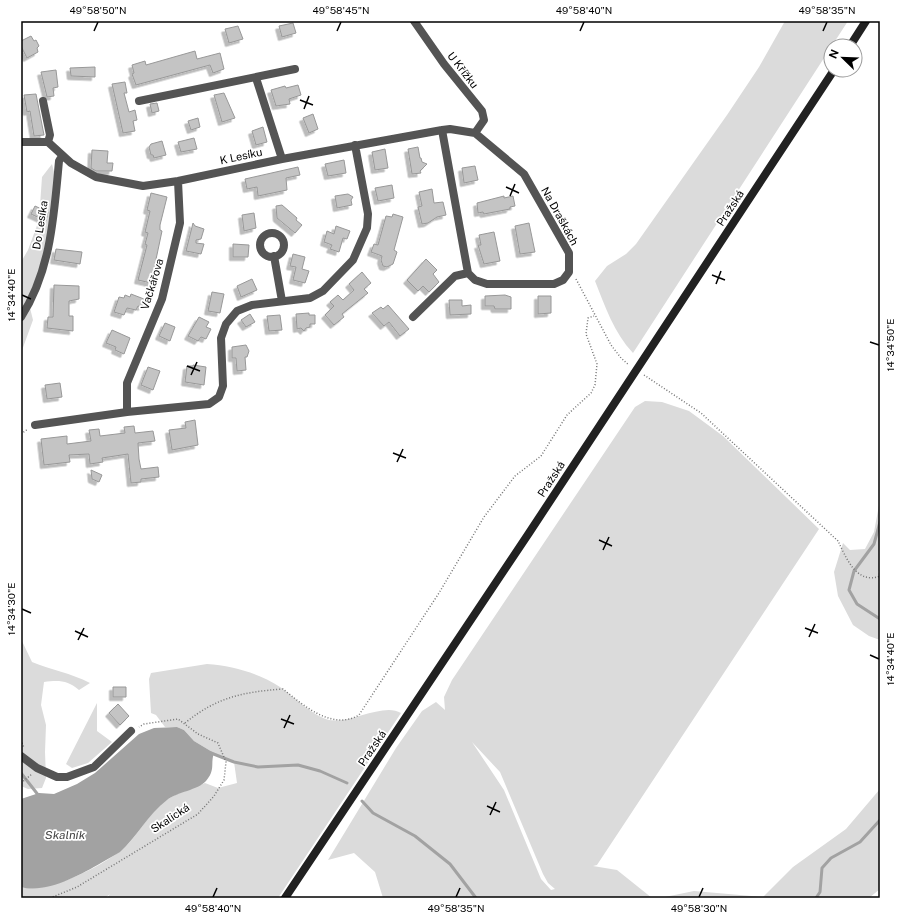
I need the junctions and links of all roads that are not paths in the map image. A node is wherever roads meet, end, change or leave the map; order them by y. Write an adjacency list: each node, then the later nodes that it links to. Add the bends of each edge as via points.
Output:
1 (414, 21): 10 (street, U Křížku, via 482,112 484,120)
2 (866, 21): 3 (main road)
3 (855, 38)
4 (295, 69): 5 (street)
5 (256, 78): 8 (street); 15 (street)
6 (829, 78): 26 (main road, Pražská)
7 (43, 101): 12 (street, via 50,135)
8 (139, 101)
9 (442, 130): 10 (street, K Lesíku); 13 (street, K Lesíku); 18 (street)
10 (475, 133): 18 (street, Na Draškách, via 524,174 569,253 569,272 563,280 554,284 487,284 475,280)
11 (21, 142): 12 (street)
12 (48, 142): 14 (street, K Lesíku)
13 (355, 145): 15 (street, K Lesíku); 19 (street, via 368,214 367,228 353,260 323,291 310,298)
14 (62, 156): 16 (street, K Lesíku, via 96,177 130,185 143,186); 20 (street, Do Lesíka, via 59,162 49,251 29,304)
15 (282, 159): 16 (street, K Lesíku)
16 (178, 181): 22 (street, Vačkářova, via 180,223 162,299 127,383)
17 (274, 256): 19 (street)
18 (468, 273): 21 (street, via 455,276)
19 (282, 301): 22 (street, via 252,305 237,311 226,324 221,338 223,386 219,397 209,404)
20 (21, 317)
21 (413, 317)
22 (127, 412): 23 (street)
23 (35, 425)
24 (131, 731): 25 (street, via 94,767 67,777 57,777 37,768)
25 (21, 756)
26 (285, 898)

